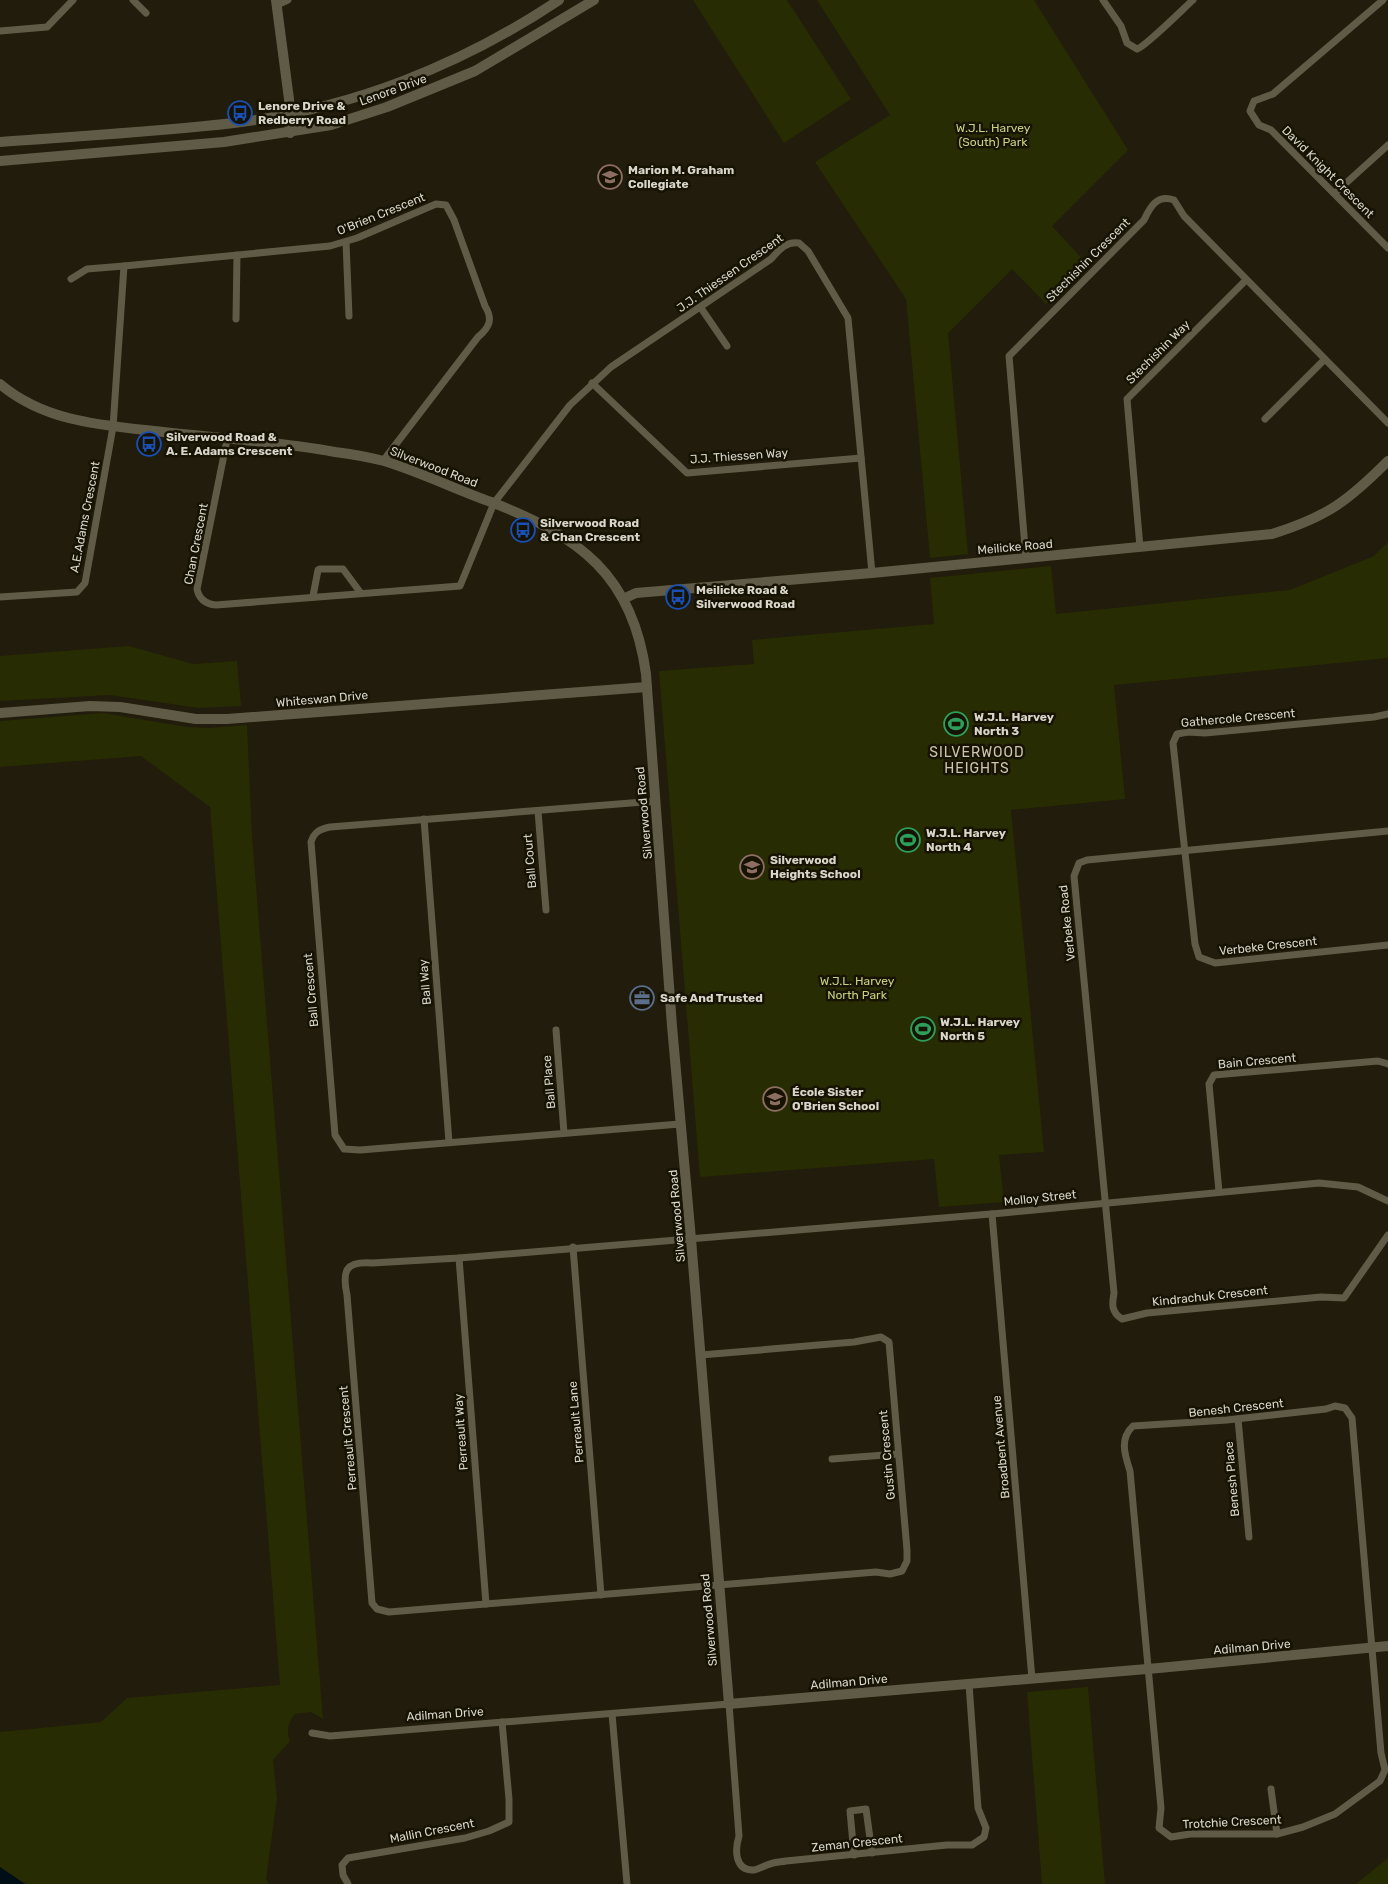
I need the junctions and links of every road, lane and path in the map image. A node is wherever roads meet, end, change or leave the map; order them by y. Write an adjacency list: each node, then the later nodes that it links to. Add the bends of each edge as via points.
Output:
1 (73, 0): 11 (street, via 47,27)
2 (133, 0): 10 (street)
3 (288, 0): 9 (street)
4 (559, 0): 12 (street, Lenore Drive, via 520,27 461,58 418,76 328,105)
5 (594, 0): 13 (street, Lenore Drive, via 475,71 387,107 331,125)
6 (1103, 0): 7 (street, via 1121,26 1127,43 1137,48 1147,44 1161,27)
7 (1194, 0)
8 (1382, 0): 17 (street, David Knight Crescent, via 1272,94 1260,97 1250,105 1254,120 1271,130)
9 (276, 2): 12 (street)
10 (146, 13)
11 (0, 31)
12 (290, 113): 13 (street); 14 (street, Lenore Drive, via 233,123)
13 (290, 132): 16 (street, Lenore Drive, via 224,142)
14 (0, 142)
15 (1388, 145): 17 (street)
16 (0, 161)
17 (1335, 193): 19 (street, David Knight Crescent)
18 (346, 242): 20 (street, O'Brien Crescent, via 299,251); 25 (street); 36 (street, O'Brien Crescent, via 436,204 446,205 490,314 486,330)
19 (1388, 248)
20 (237, 255): 21 (street, O'Brien Crescent); 26 (street)
21 (124, 266): 22 (street, O'Brien Crescent, via 87,269); 33 (street)
22 (70, 279)
23 (1246, 280): 28 (street, Stechishin Crescent); 39 (street, Stechishin Way, via 1127,399); 40 (street, Stechishin Crescent, via 1184,216 1174,200 1159,200 1144,220 1009,356)
24 (701, 308): 27 (street); 30 (street, J.J. Thiessen Crescent, via 611,367); 35 (street, J.J. Thiessen Crescent, via 787,244 802,244 848,318)
25 (349, 316)
26 (236, 319)
27 (727, 346)
28 (1324, 360): 31 (street); 32 (street, Stechishin Crescent)
29 (0, 384): 33 (street, Silverwood Road, via 35,407 54,415)
30 (592, 384): 35 (street, J.J. Thiessen Way, via 687,473); 38 (street, J.J. Thiessen Crescent, via 570,405)
31 (1265, 419)
32 (1388, 423)
33 (112, 427): 34 (street, Silverwood Road); 44 (street, A.E.Adams Crescent, via 83,587 73,592)
34 (227, 440): 36 (street, Silverwood Road, via 333,451); 43 (street, Chan Crescent, via 198,584 199,596 207,603 216,604)
35 (861, 458): 41 (street, J.J. Thiessen Crescent)
36 (383, 461): 38 (street, Silverwood Road)
37 (1388, 461): 39 (street, Meilicke Road, via 1355,494 1302,525 1272,534)
38 (494, 503): 42 (street, Chan Crescent, via 460,586); 45 (street, Silverwood Road, via 568,538 594,562)
39 (1140, 547): 40 (street, Meilicke Road)
40 (1026, 559): 41 (street, Meilicke Road)
41 (872, 573): 45 (street, Meilicke Road, via 636,593)
42 (360, 592): 43 (street, Chan Crescent); 43 (street, via 343,569 320,569)
43 (313, 596)
44 (0, 597)
45 (623, 599): 46 (street, Silverwood Road, via 642,647)
46 (647, 687): 47 (street, Whiteswan Drive, via 227,719 196,720 120,707 90,706); 49 (street, Silverwood Road)
47 (0, 712)
48 (1388, 714): 53 (street, Gathercole Crescent, via 1177,734 1173,743)
49 (656, 801): 50 (street, Ball Crescent); 58 (street, Silverwood Road)
50 (538, 811): 51 (street, Ball Crescent); 54 (street, Ball Court)
51 (424, 819): 60 (street, Ball Way); 60 (street, Ball Crescent, via 330,827 313,835 311,842 335,1135 344,1149 352,1150)
52 (1388, 831): 53 (street, Verbeke Road)
53 (1186, 850): 55 (street, Verbeke Crescent, via 1196,952 1205,960 1215,963); 63 (street, Verbeke Road, via 1087,860 1079,863 1074,876)
54 (546, 910)
55 (1388, 945)
56 (556, 1030): 59 (street, Ball Place)
57 (1388, 1064): 61 (street, Bain Crescent, via 1378,1061 1214,1075 1209,1084)
58 (680, 1124): 59 (street, Ball Crescent); 66 (street, Silverwood Road)
59 (564, 1133): 60 (street, Ball Crescent)
60 (449, 1142)
61 (1219, 1192): 62 (street, Molloy Street, via 1319,1182 1358,1187); 63 (street, Molloy Street)
62 (1388, 1201)
63 (1106, 1203): 64 (street, Molloy Street); 65 (street, Kindrachuk Crescent, via 1114,1293 1112,1306 1122,1320 1147,1313 1321,1296 1344,1298)
64 (992, 1214): 66 (street, Molloy Street); 80 (street, Broadbent Avenue)
65 (1388, 1235)
66 (692, 1239): 67 (street, Perreault Crescent); 69 (street, Silverwood Road)
67 (573, 1247): 68 (street, Perreault Crescent); 75 (street, Perreault Lane)
68 (459, 1258): 76 (street, Perreault Way); 76 (street, Perreault Crescent, via 359,1262 345,1272 344,1281 372,1603 377,1609 389,1612)
69 (701, 1355): 71 (street, Gustin Crescent, via 881,1337 889,1342 891,1354); 74 (street, Silverwood Road)
70 (1238, 1419): 73 (street, Benesh Place); 78 (street, Benesh Crescent, via 1326,1410 1335,1406 1345,1408 1352,1418); 79 (street, Benesh Crescent, via 1133,1426 1126,1432 1124,1444 1130,1472)
71 (898, 1454): 72 (street); 74 (street, Gustin Crescent, via 907,1550 907,1561 902,1571)
72 (832, 1459)
73 (1249, 1537)
74 (719, 1585): 75 (street, Perreault Crescent); 82 (street, Silverwood Road)
75 (601, 1595): 76 (street, Perreault Crescent)
76 (486, 1604)
77 (1388, 1646): 78 (street, Adilman Drive)
78 (1371, 1648): 79 (street, Adilman Drive); 87 (street, Trotchie Crescent, via 1385,1770 1380,1781 1335,1814)
79 (1148, 1669): 80 (street, Adilman Drive); 87 (street, Trotchie Crescent, via 1161,1808 1159,1828 1171,1837)
80 (1032, 1679): 81 (street, Adilman Drive)
81 (969, 1684): 82 (street, Adilman Drive); 88 (street, Zeman Crescent, via 978,1808 986,1828 984,1837 972,1845)
82 (728, 1704): 83 (street, Adilman Drive); 89 (street, Zeman Crescent, via 739,1836 736,1851 742,1866 754,1870 770,1864)
83 (612, 1714): 84 (street, Adilman Drive); 91 (street)
84 (502, 1722): 85 (street, Adilman Drive, via 330,1736); 90 (street, Mallin Crescent, via 509,1822 489,1832 465,1838 348,1858 342,1870)
85 (312, 1733)
86 (1271, 1789): 87 (street)
87 (1277, 1834)
88 (872, 1852): 89 (street, Zeman Crescent); 89 (street, via 866,1809 850,1811)
89 (854, 1855)
90 (348, 1884)
91 (627, 1884)

